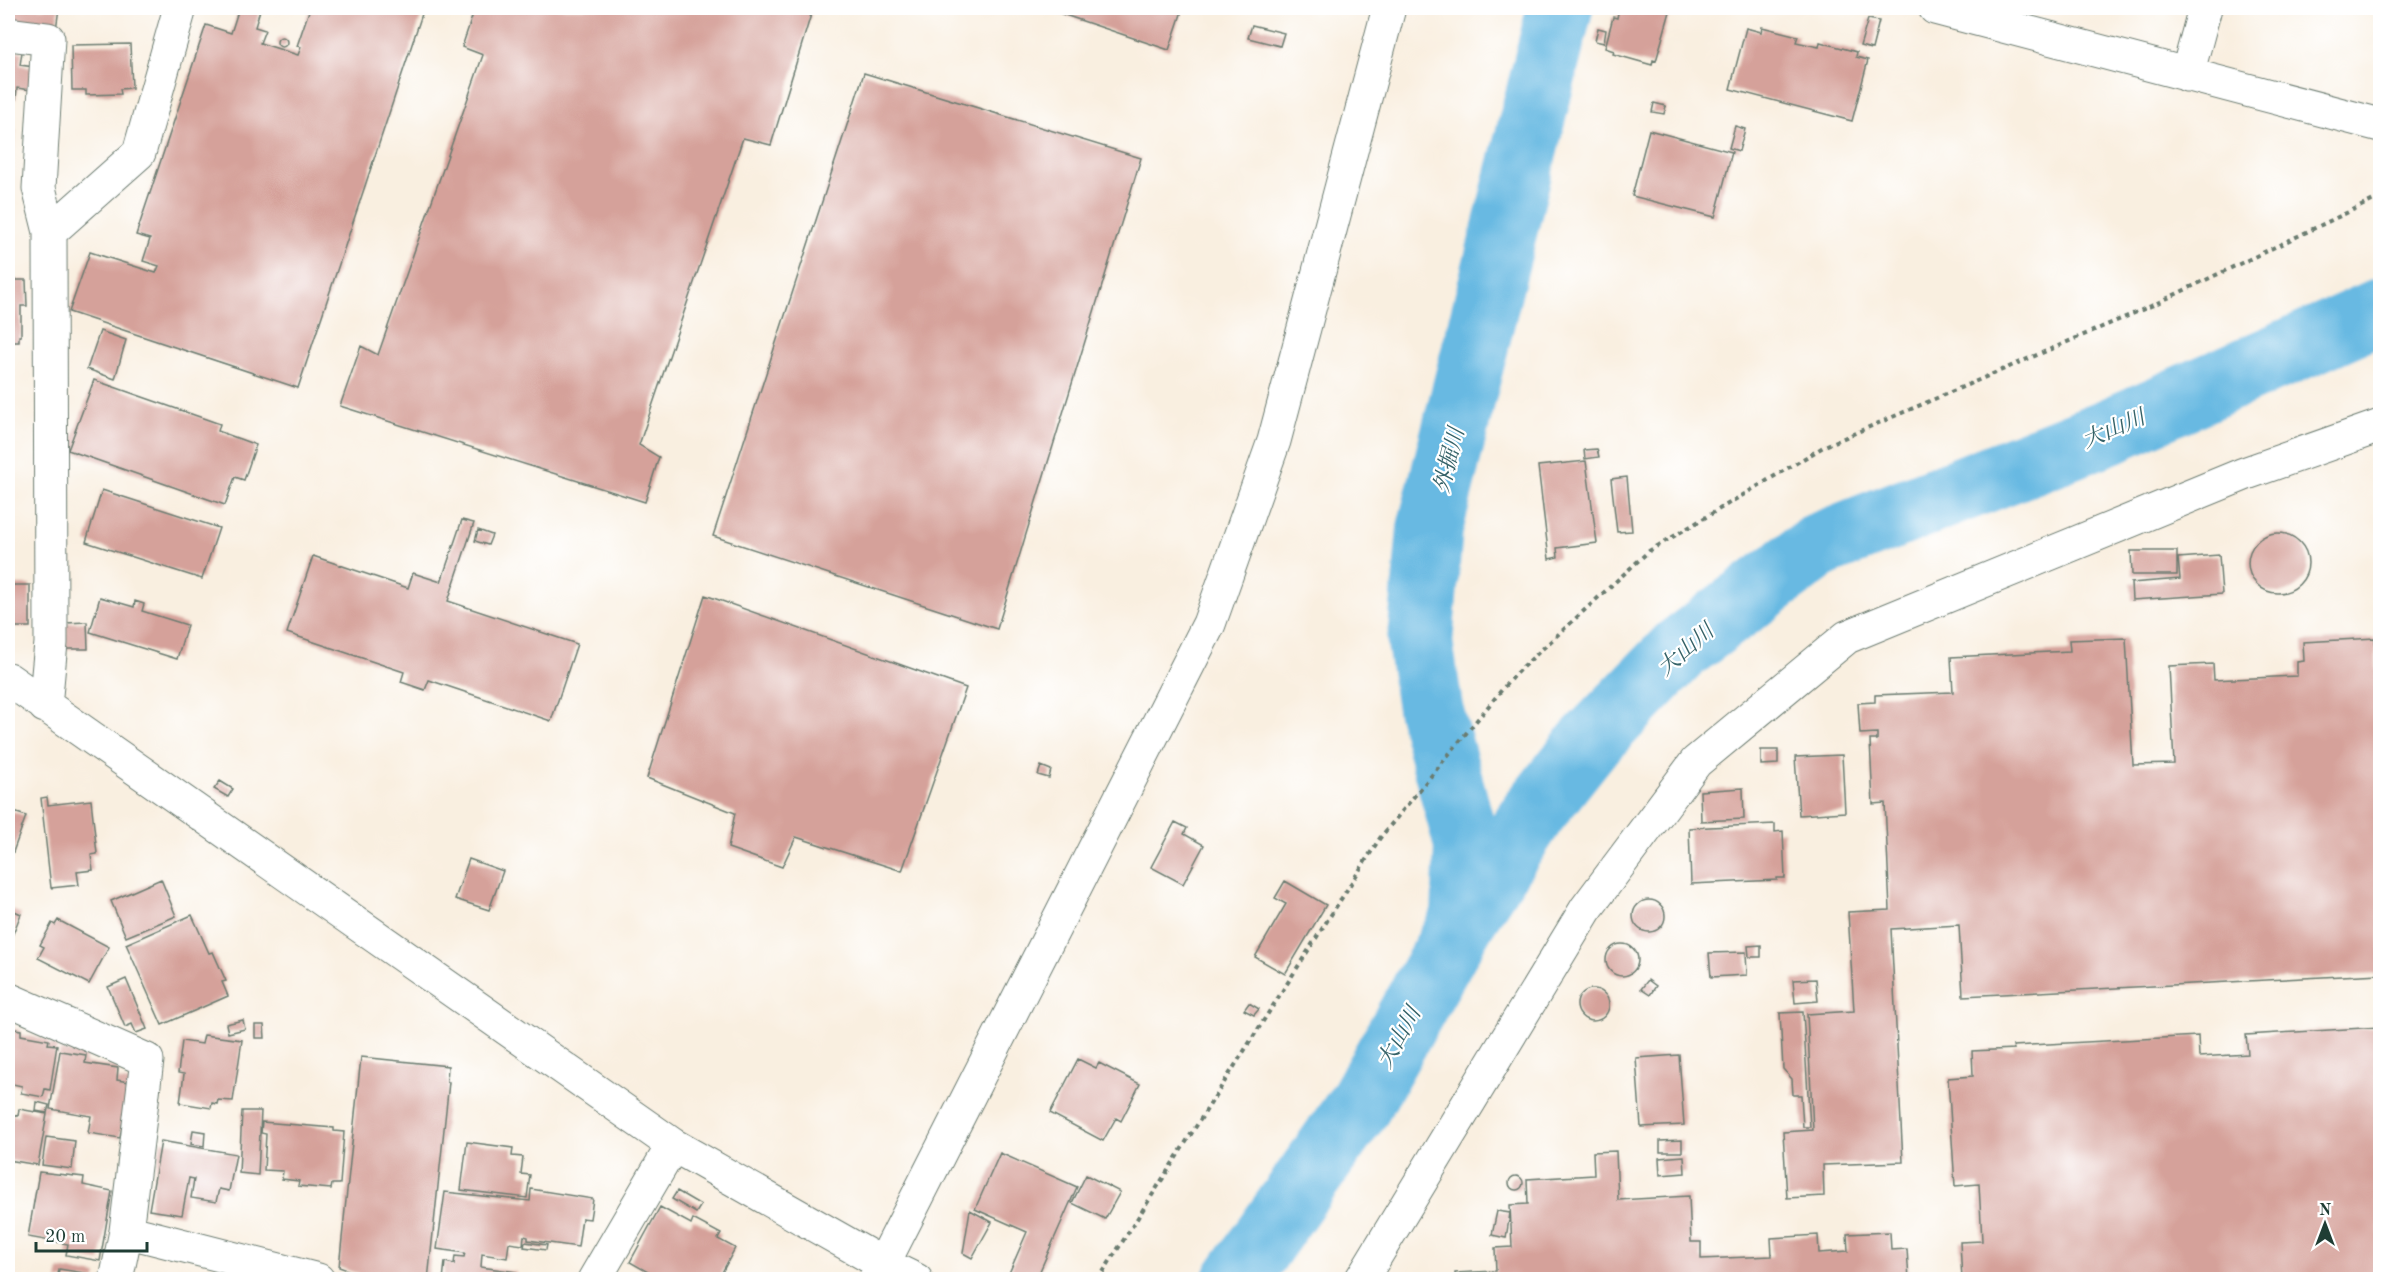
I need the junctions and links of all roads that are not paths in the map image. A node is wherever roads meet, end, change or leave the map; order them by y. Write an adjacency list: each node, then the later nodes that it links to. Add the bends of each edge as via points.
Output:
1 (180, 8): 8 (street, via 140,153)
2 (1389, 8): 15 (street, via 1274,441 1209,624)
3 (1935, 8): 6 (street)
4 (2205, 8): 6 (street)
5 (8, 34): 8 (street, via 48,39 39,188)
6 (2187, 75): 7 (street)
7 (2380, 125)
8 (50, 232): 11 (street, via 51,643)
9 (2380, 426): 20 (street, via 2244,474 1847,637 1696,762 1586,909)
10 (8, 679): 11 (street)
11 (45, 706): 13 (street)
12 (8, 999): 14 (street, via 147,1060)
13 (673, 1145): 15 (street); 18 (street)
14 (126, 1231): 16 (street); 17 (street)
15 (879, 1272): 19 (street)
16 (116, 1280)
17 (318, 1280)
18 (594, 1280)
19 (916, 1280)
20 (1361, 1280)

